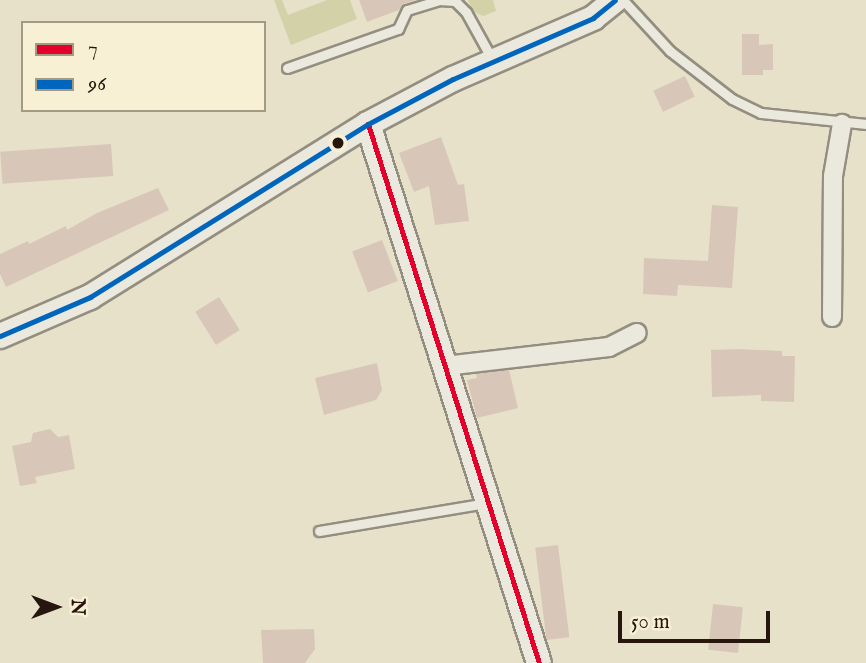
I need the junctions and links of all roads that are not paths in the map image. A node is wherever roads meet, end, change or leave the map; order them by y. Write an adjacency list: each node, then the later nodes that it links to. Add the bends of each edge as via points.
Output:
1 (615, 0): 3 (main road, via 593,18)
2 (623, 0): 6 (lane, via 670,51 732,99 761,113)
3 (494, 63): 4 (lane, via 466,12 455,1 439,0 407,10 398,29); 5 (main road, via 453,79)
4 (287, 68)
5 (369, 124): 10 (main road, via 90,296); 11 (main road)
6 (842, 124): 7 (lane); 8 (street, via 833,176)
7 (866, 124)
8 (832, 317)
9 (637, 333): 11 (street, via 609,347)
10 (0, 336)
11 (445, 366): 12 (main road)
12 (488, 503): 13 (lane); 14 (main road)
13 (319, 531)
14 (539, 663)

